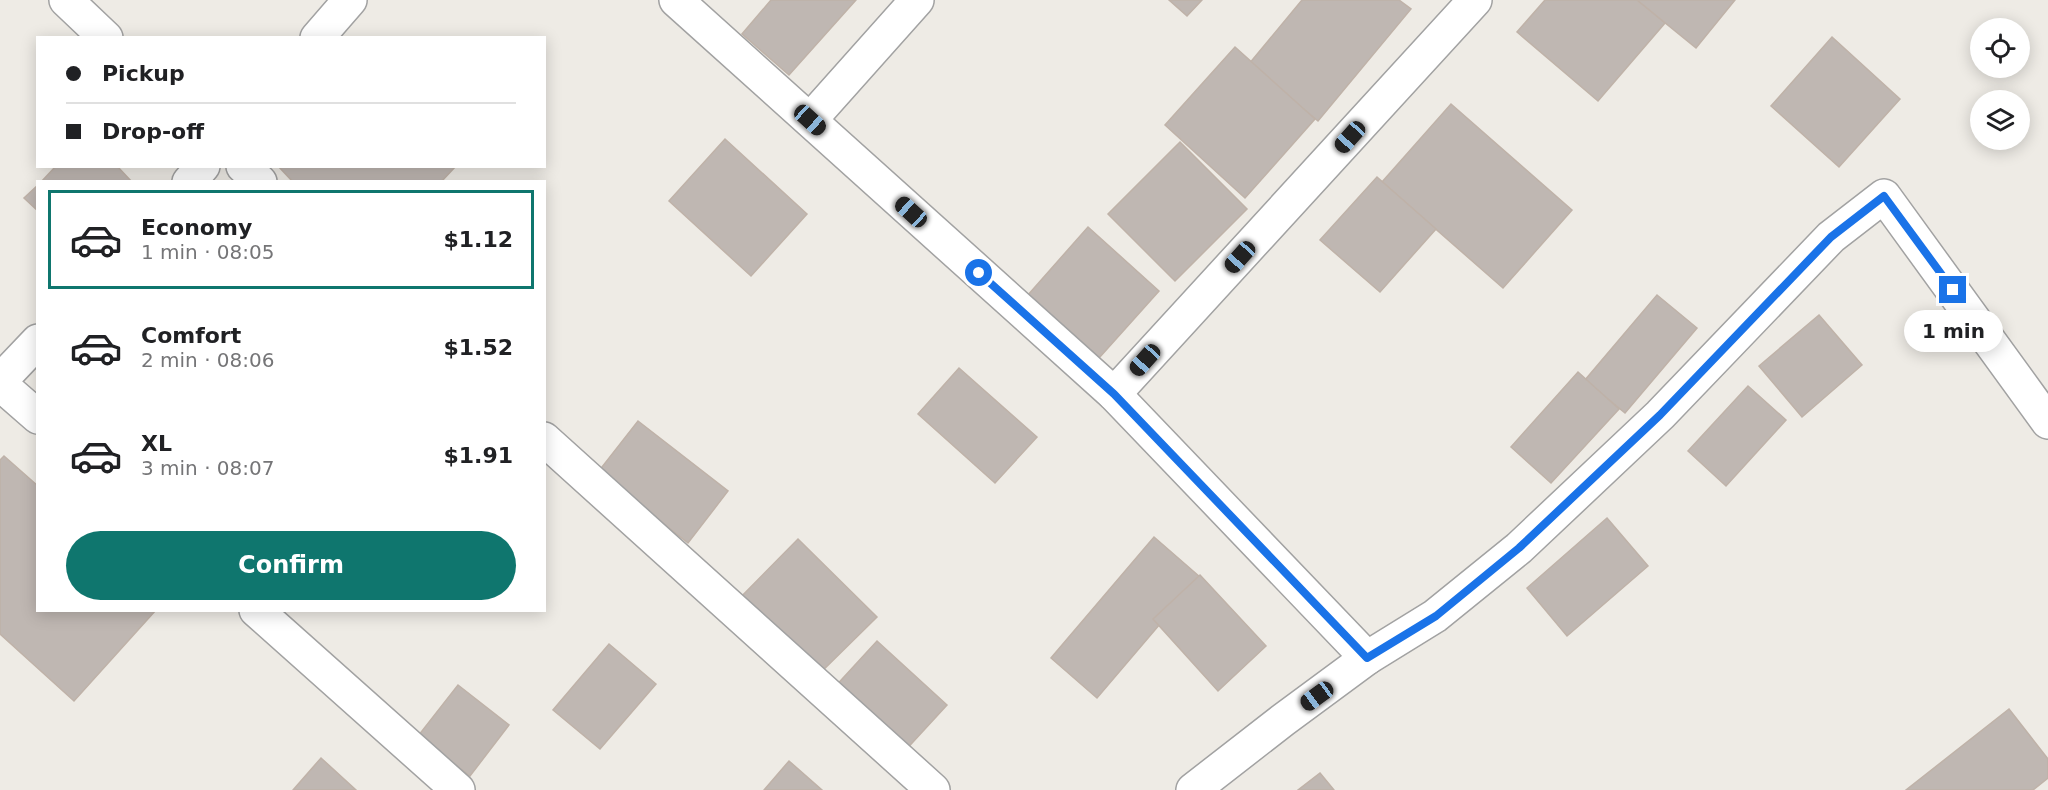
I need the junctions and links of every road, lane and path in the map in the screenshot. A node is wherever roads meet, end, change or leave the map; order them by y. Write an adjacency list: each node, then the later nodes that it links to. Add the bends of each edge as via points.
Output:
1 (66, 0): 6 (street)
2 (350, 0): 7 (street)
3 (676, 0): 8 (street)
4 (917, 0): 8 (street)
5 (1475, 0): 15 (street)
6 (104, 36)
7 (319, 36)
8 (810, 120): 15 (street)
9 (201, 168): 11 (street)
10 (245, 168): 12 (street)
11 (191, 180)
12 (258, 180)
13 (36, 343): 14 (street)
14 (0, 382): 16 (street)
15 (1114, 394): 20 (street)
16 (36, 415)
17 (2048, 422): 20 (street, via 1884,196 1831,237 1660,415 1519,548 1436,616)
18 (546, 441): 22 (street)
19 (258, 612): 21 (street)
20 (1367, 658): 23 (street)
21 (458, 790)
22 (933, 790)
23 (1193, 790)

